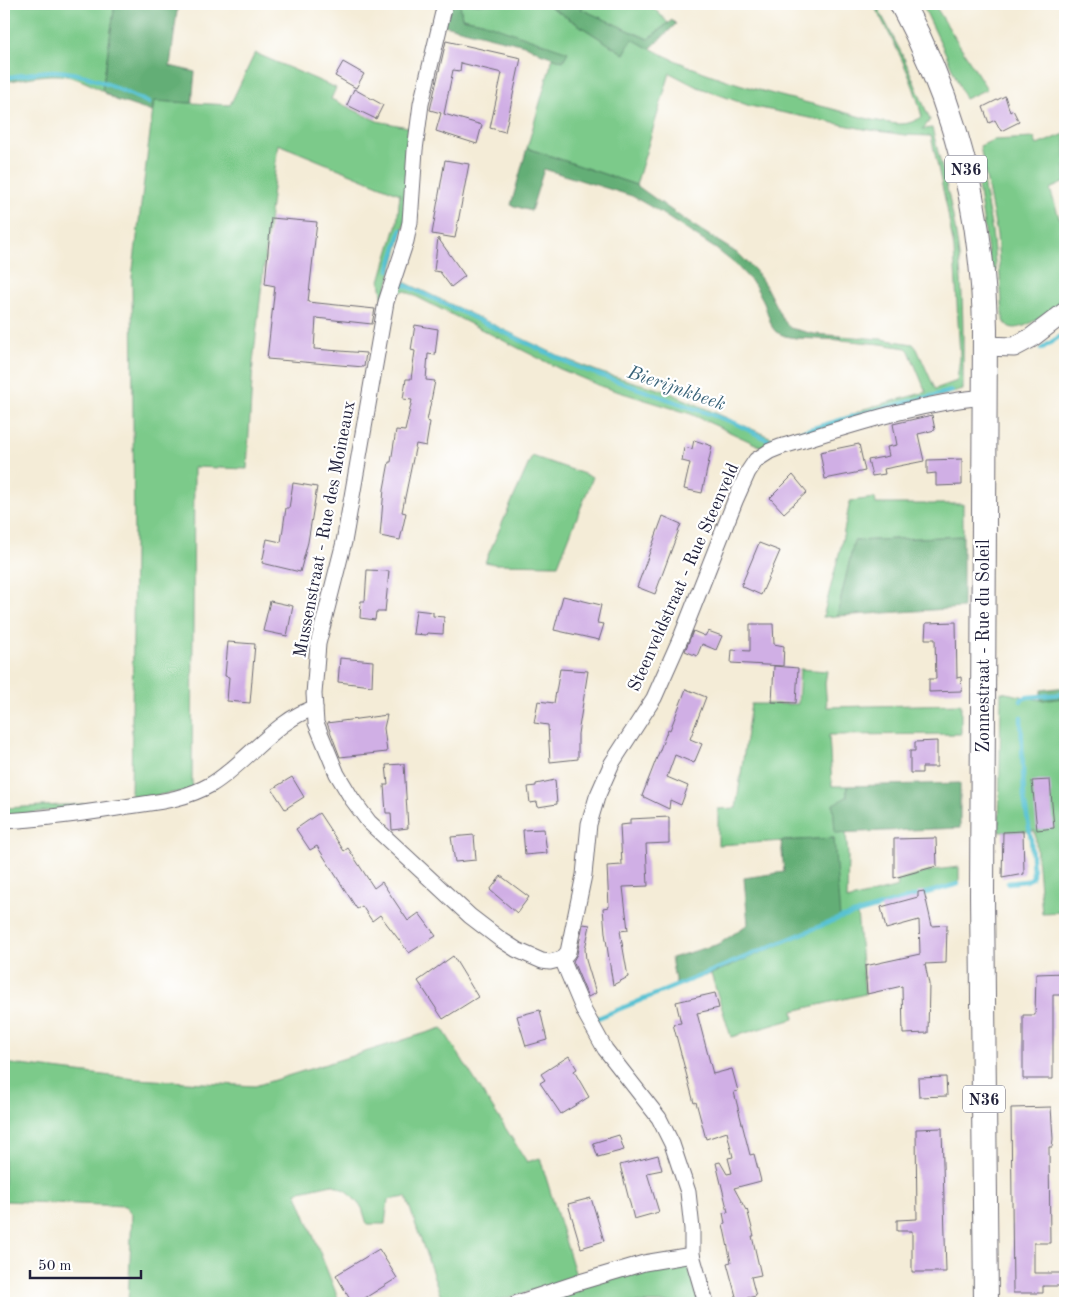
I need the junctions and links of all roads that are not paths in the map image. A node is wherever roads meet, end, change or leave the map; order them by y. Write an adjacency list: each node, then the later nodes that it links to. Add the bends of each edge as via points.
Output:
1 (445, 4): 6 (street, Mussenstraat - Rue des Moineaux, via 421,104 410,222 386,302 344,542 318,644)
2 (902, 4): 4 (main road, Zonnestraat - Rue du Soleil / N36, via 928,55 962,154 980,242)
3 (1065, 312): 4 (street, via 1014,347)
4 (985, 346): 5 (main road, Zonnestraat - Rue du Soleil / N36)
5 (985, 397): 8 (street, Steenveldstraat - Rue Steenveld, via 952,400 835,430 770,451 752,465 654,698 612,763 597,797 589,824 574,932 568,952); 12 (main road, Zonnestraat - Rue du Soleil / N36, via 982,913)
6 (315, 708): 7 (street, via 302,711 225,775 192,795 65,816); 8 (street, Mussenstraat - Rue des Moineaux, via 316,723 337,774 370,822 500,940 542,961)
7 (4, 821)
8 (562, 959): 9 (street, via 584,1011 605,1049 659,1118 672,1144 688,1192)
9 (692, 1256): 10 (street, via 644,1263); 11 (street)
10 (517, 1303)
11 (706, 1303)
12 (986, 1303)

